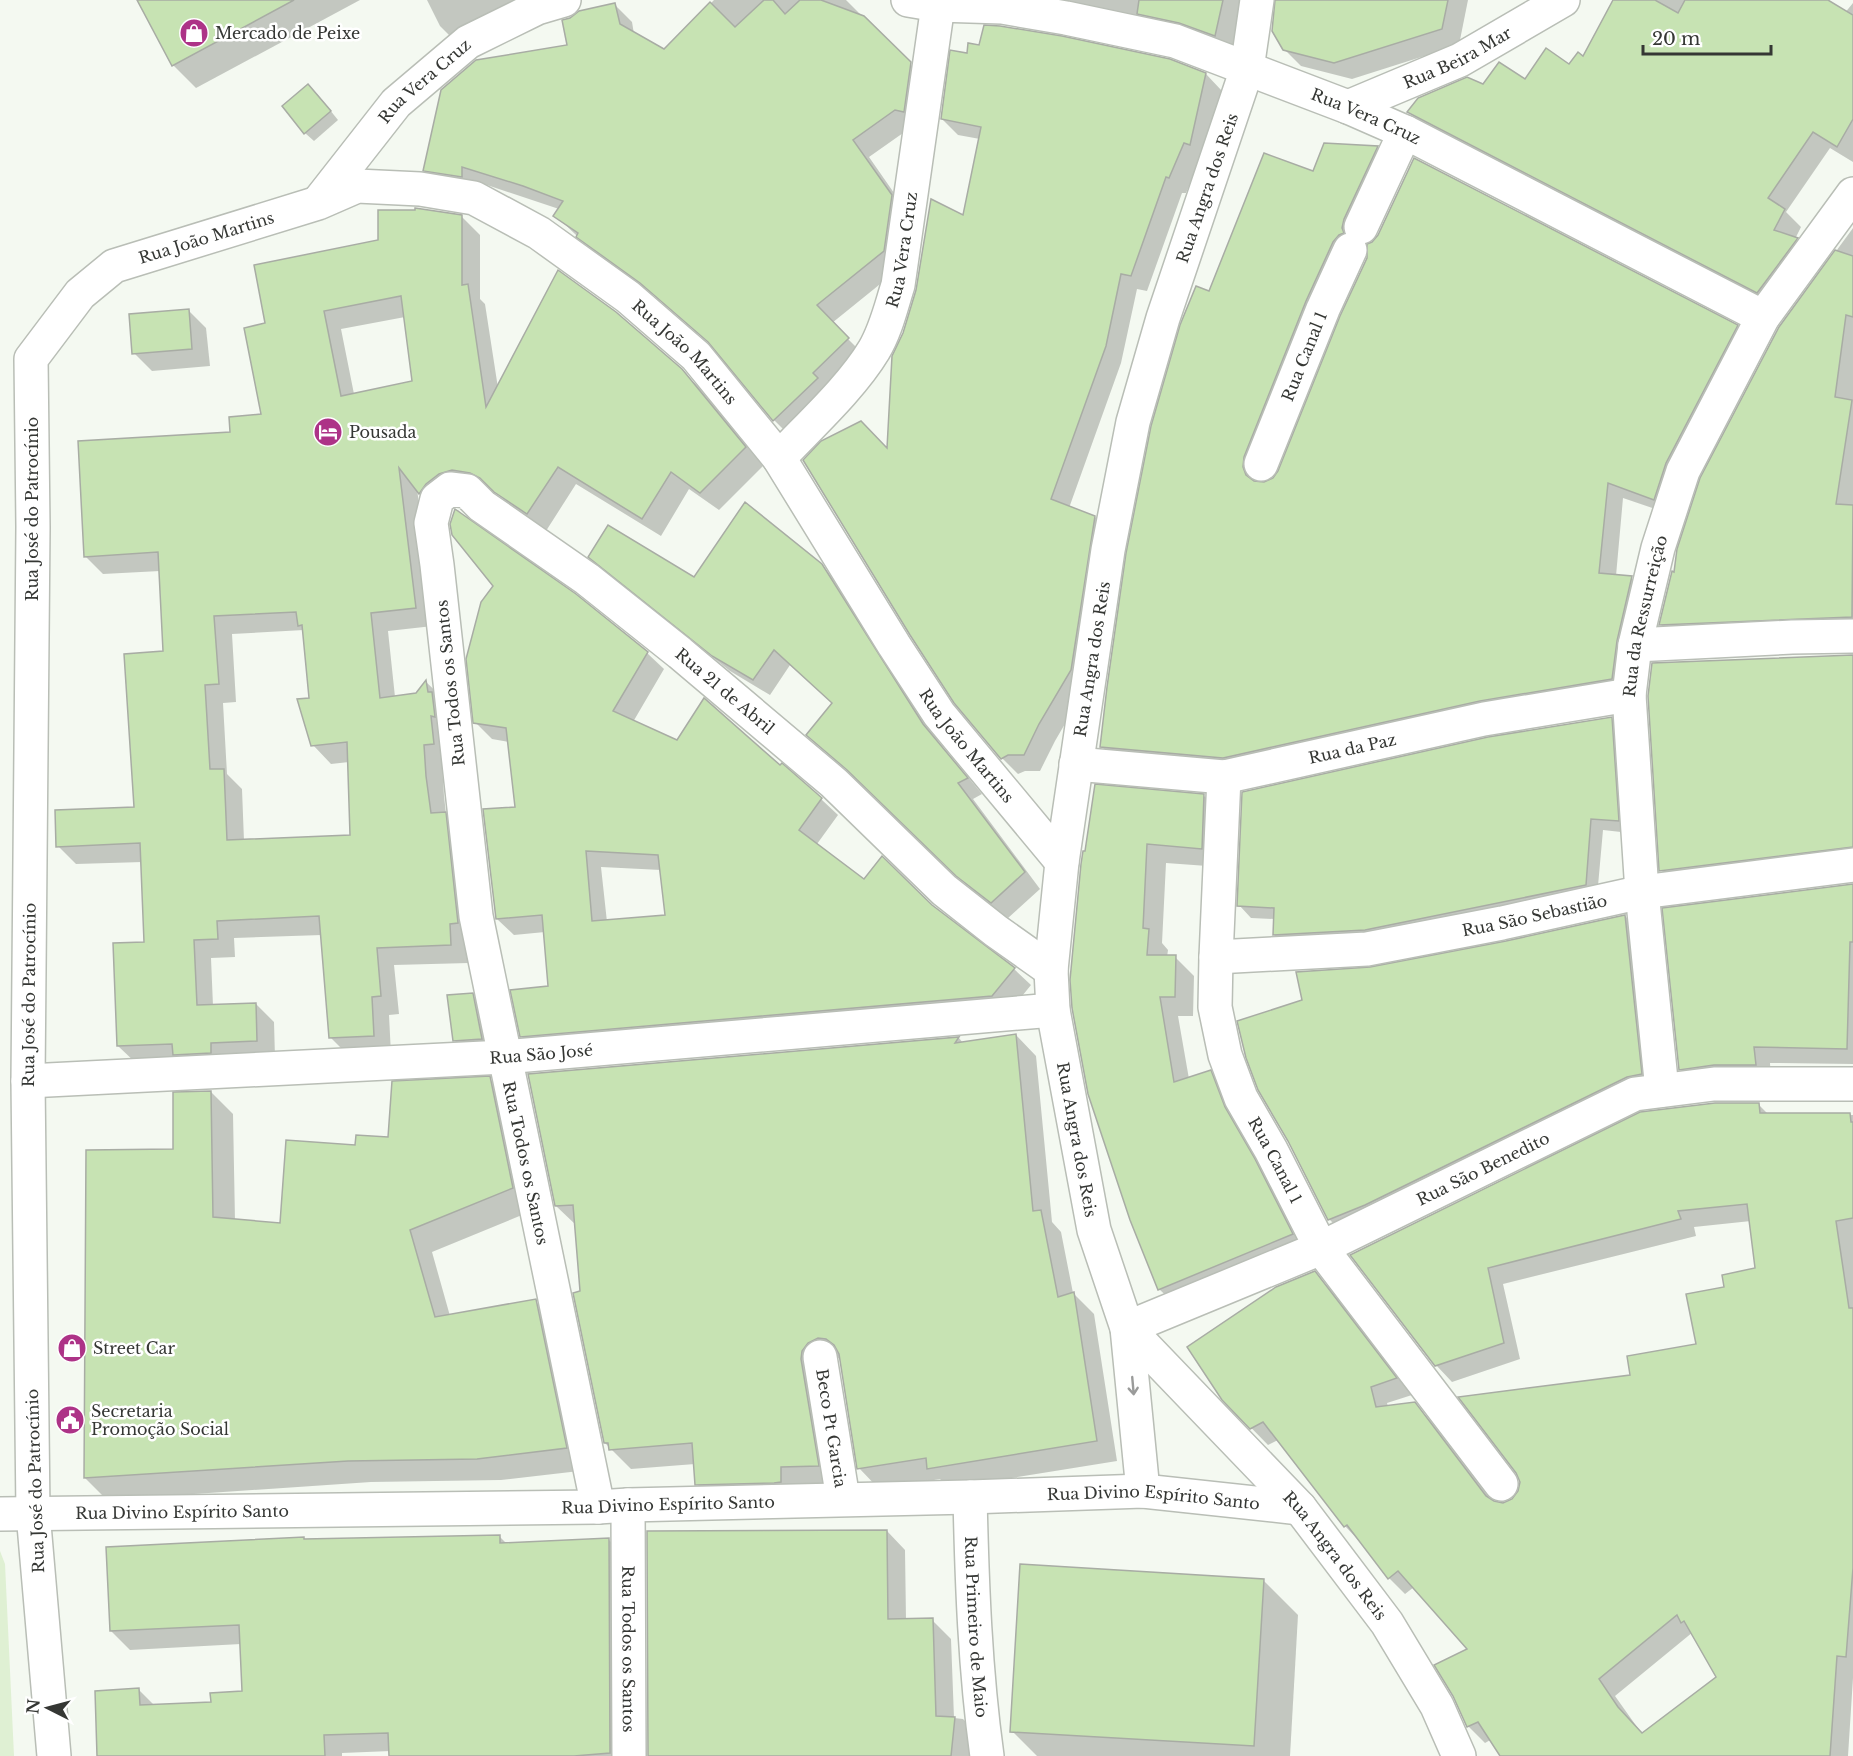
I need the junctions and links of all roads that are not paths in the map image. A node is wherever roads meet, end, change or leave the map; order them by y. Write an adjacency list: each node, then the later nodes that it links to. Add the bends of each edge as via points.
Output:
1 (564, 0): 9 (street, Rua Vera Cruz, via 537,8 468,42 396,104)
2 (1257, 0): 5 (street, Rua Angra dos Reis)
3 (1563, 0): 6 (street, Rua Beira Mar, via 1460,60)
4 (923, 2): 5 (street, Rua Vera Cruz, via 1002,7 1066,18 1175,41); 12 (street, Rua Vera Cruz, via 898,285 887,321 857,375)
5 (1247, 69): 6 (street, Rua Vera Cruz); 18 (street, Rua Angra dos Reis, via 1162,318 1132,422 1108,550)
6 (1348, 107): 7 (street, Rua Vera Cruz)
7 (1405, 132): 11 (street, Rua Vera Cruz); 13 (street, Rua Canal 1, via 1323,309)
8 (1853, 194): 11 (street, Rua da Ressurreição)
9 (318, 203): 10 (street, Rua João Martins); 12 (street, Rua João Martins, via 357,186 420,189 474,198 539,233 628,297 696,356)
10 (114, 266): 27 (street, Rua José do Patrocínio, via 80,294 31,359)
11 (1763, 317): 16 (street, Rua da Ressurreição, via 1683,471 1658,548)
12 (780, 458): 20 (street, Rua João Martins, via 939,714)
13 (1261, 464)
14 (437, 565): 24 (street, Rua 21 de Abril, via 430,523 437,499 450,489 467,491 680,653 834,783 945,890); 26 (street, Rua Todos os Santos, via 476,916)
15 (1853, 636): 16 (street)
16 (1635, 645): 17 (street, Rua da Ressurreição)
17 (1629, 695): 19 (street, Rua da Paz, via 1484,719); 22 (street, Rua da Ressurreição)
18 (1076, 764): 19 (street, Rua da Paz); 20 (street, Rua Angra dos Reis)
19 (1224, 777): 23 (street, Rua Canal 1)
20 (1062, 862): 24 (street, Rua Angra dos Reis)
21 (1853, 865): 22 (street, Rua São Sebastião)
22 (1642, 892): 23 (street, Rua São Sebastião, via 1367,949); 29 (street, Rua da Ressurreição)
23 (1216, 957): 30 (street, Rua Canal 1, via 1215,1007 1225,1055 1241,1098)
24 (1051, 970): 25 (street, Rua Angra dos Reis)
25 (1053, 1010): 26 (street, Rua São José); 31 (street, Rua Angra dos Reis, via 1094,1230)
26 (504, 1057): 27 (street, Rua São José); 37 (street, Rua Todos os Santos)
27 (28, 1082): 39 (street, Rua José do Patrocínio)
28 (1853, 1084): 29 (street, Rua São Benedito, via 1714,1084)
29 (1662, 1090): 30 (street, Rua São Benedito, via 1635,1094)
30 (1320, 1248): 31 (street, Rua São Benedito); 33 (street, Rua Canal 1)
31 (1127, 1328): 34 (street, Rua Angra dos Reis, one-way to 34); 38 (street, Rua Angra dos Reis)
32 (820, 1357): 36 (street, Beco Pt Garcia)
33 (1501, 1484)
34 (1143, 1491): 35 (street, Rua Divino Espírito Santo); 38 (street, Rua Divino Espírito Santo)
35 (970, 1497): 36 (street, Rua Divino Espírito Santo); 43 (street, Rua Primeiro de Maio, via 972,1594)
36 (843, 1499): 37 (street, Rua Divino Espírito Santo)
37 (613, 1506): 39 (street, Rua Divino Espírito Santo); 42 (street, Rua Todos os Santos)
38 (1300, 1508): 44 (street, Rua Angra dos Reis, via 1387,1623 1437,1706)
39 (33, 1513): 40 (street, Rua Divino Espírito Santo); 41 (street, Rua José do Patrocínio)
40 (0, 1514)
41 (54, 1756)
42 (629, 1756)
43 (987, 1756)
44 (1459, 1756)

